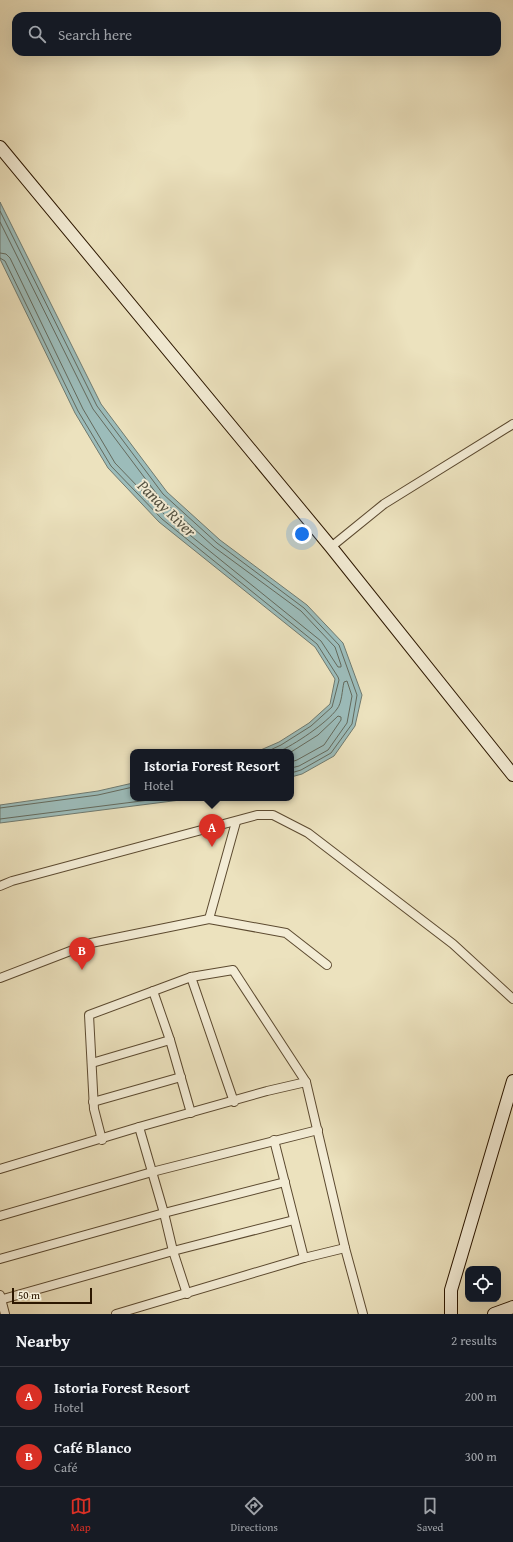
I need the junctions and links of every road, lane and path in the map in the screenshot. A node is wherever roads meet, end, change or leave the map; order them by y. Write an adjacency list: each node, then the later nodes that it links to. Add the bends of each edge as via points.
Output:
1 (0, 147): 3 (street)
2 (513, 424): 3 (street, via 384,504)
3 (331, 547): 4 (street)
4 (513, 775)
5 (236, 822): 6 (street); 7 (street); 12 (street, via 257,815 273,815 308,833 453,944)
6 (0, 886)
7 (209, 919): 8 (street, via 286,933); 10 (street, via 91,943)
8 (327, 965)
9 (191, 977): 11 (street); 17 (street, via 233,970); 19 (street)
10 (0, 978)
11 (153, 991): 13 (street); 14 (street, via 89,1015)
12 (513, 999)
13 (170, 1040): 14 (street); 15 (street)
14 (92, 1063): 18 (street)
15 (181, 1077): 18 (street); 20 (street)
16 (513, 1081): 41 (street, via 451,1290)
17 (306, 1082): 19 (street); 22 (street)
18 (93, 1102): 23 (street)
19 (234, 1102): 20 (street)
20 (191, 1113): 21 (street)
21 (139, 1127): 23 (street); 26 (street)
22 (318, 1130): 24 (street); 31 (street)
23 (102, 1140): 25 (street)
24 (274, 1140): 26 (street); 27 (street)
25 (0, 1169)
26 (152, 1172): 28 (street); 29 (street)
27 (285, 1182): 28 (street); 30 (street)
28 (164, 1213): 32 (street); 34 (street)
29 (0, 1216)
30 (294, 1220): 32 (street); 33 (street)
31 (345, 1248): 33 (street); 40 (street)
32 (173, 1251): 35 (street); 36 (street)
33 (304, 1258): 35 (street)
34 (0, 1259)
35 (187, 1294): 39 (street)
36 (0, 1298): 38 (street)
37 (513, 1307): 42 (street)
38 (5, 1314)
39 (116, 1314)
40 (363, 1314)
41 (451, 1314)
42 (494, 1314)

